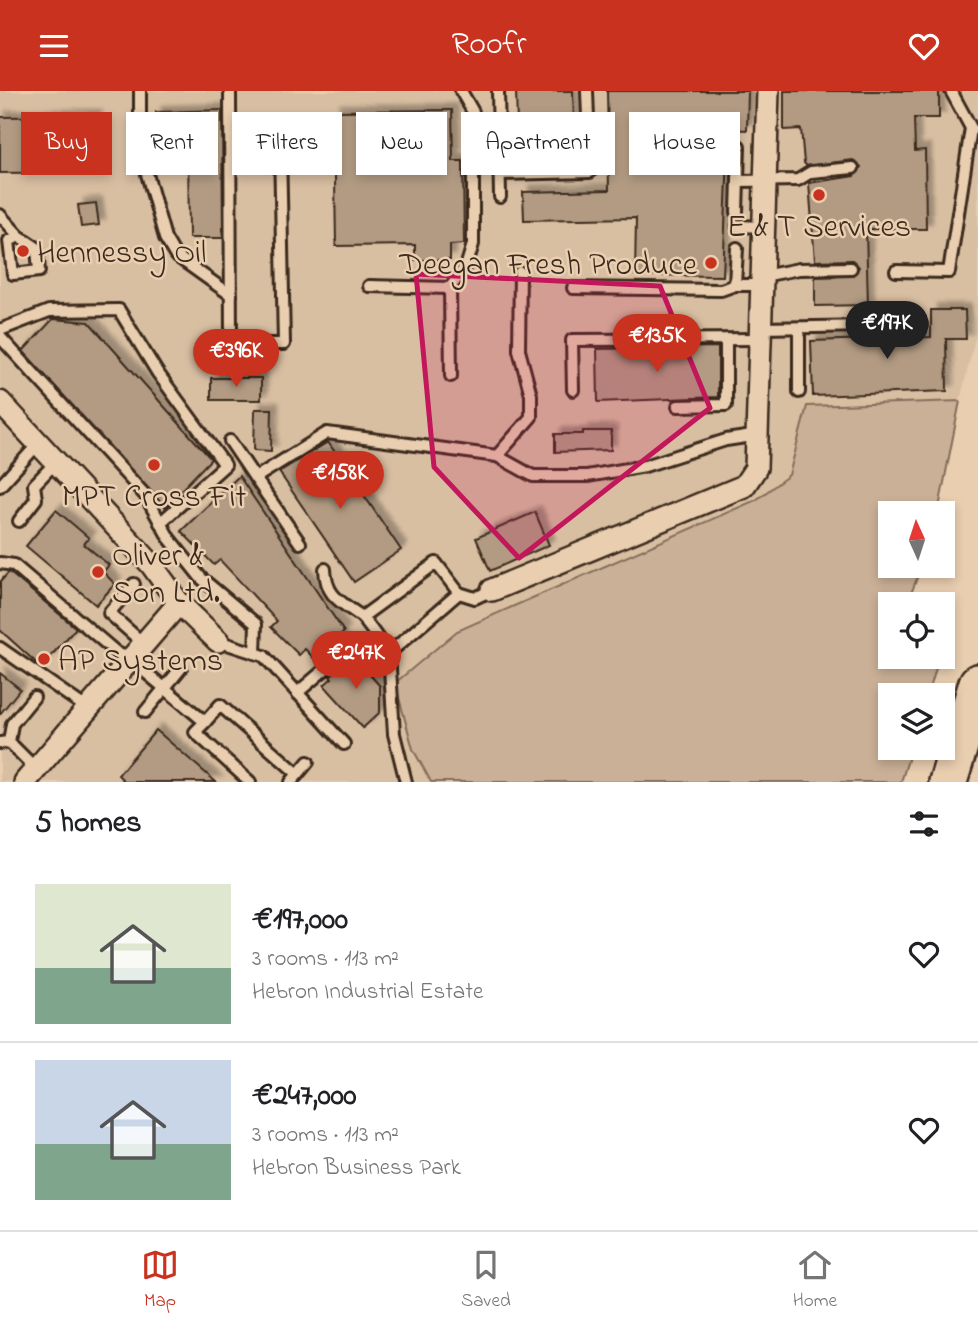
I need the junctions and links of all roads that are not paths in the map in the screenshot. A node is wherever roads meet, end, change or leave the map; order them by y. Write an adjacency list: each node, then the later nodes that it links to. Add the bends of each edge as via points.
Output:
1 (140, 91): 31 (lane, via 140,149 165,238 175,255)
2 (230, 91): 10 (lane)
3 (461, 91): 29 (lane, via 473,112 473,244 467,264)
4 (498, 91): 8 (lane)
5 (587, 91): 9 (lane)
6 (768, 91): 15 (street)
7 (951, 91): 24 (lane, via 971,128 949,272)
8 (498, 112)
9 (588, 112)
10 (230, 147): 31 (lane); 31 (lane, via 280,146 284,344 232,344)
11 (853, 168): 15 (lane, via 811,172 798,180)
12 (499, 175): 16 (lane)
13 (738, 175): 14 (lane)
14 (738, 181): 15 (lane); 17 (lane)
15 (765, 181): 20 (street)
16 (500, 197)
17 (737, 212)
18 (0, 215): 21 (lane)
19 (738, 226): 20 (lane)
20 (764, 227): 26 (street)
21 (19, 236)
22 (737, 248): 27 (lane)
23 (851, 268): 26 (lane, via 799,269)
24 (895, 271)
25 (520, 272): 46 (lane, via 519,350 531,394 531,417)
26 (763, 281): 27 (lane); 35 (street)
27 (734, 285): 30 (lane, via 721,291)
28 (369, 286): 29 (lane)
29 (450, 288): 38 (lane)
30 (573, 288)
31 (231, 295)
32 (921, 325): 33 (lane)
33 (799, 328): 35 (lane); 40 (lane)
34 (0, 330): 51 (lane, via 49,311 119,310 157,372 225,465)
35 (762, 334): 37 (lane); 43 (street)
36 (0, 337): 51 (lane, via 145,495)
37 (726, 340): 39 (lane, via 572,340); 42 (lane, via 726,405)
38 (451, 376)
39 (573, 390)
40 (799, 392)
41 (0, 402): 45 (street)
42 (678, 406)
43 (759, 435): 46 (lane, via 726,440 645,466 587,476 533,476); 56 (street, via 757,468 744,486)
44 (230, 441): 48 (lane)
45 (38, 444): 47 (street); 49 (lane)
46 (497, 456): 48 (lane, via 327,433)
47 (55, 463): 50 (lane, via 34,485 36,499); 58 (street, via 151,564)
48 (255, 478): 52 (lane)
49 (0, 486)
50 (19, 521)
51 (160, 523): 64 (lane, via 201,578 256,624)
52 (300, 543)
53 (0, 563): 63 (lane, via 14,565 117,653)
54 (325, 569): 59 (lane, via 325,586)
55 (134, 584): 63 (lane, via 109,613)
56 (492, 590): 57 (lane, via 475,598)
57 (459, 593): 59 (lane, via 436,563); 65 (lane)
58 (179, 603): 60 (street); 63 (street)
59 (362, 617): 65 (lane)
60 (218, 641): 64 (lane)
61 (0, 648): 71 (lane)
62 (350, 648): 69 (lane)
63 (138, 652): 68 (lane); 71 (street)
64 (255, 653): 69 (lane, via 264,656)
65 (389, 653): 80 (lane, via 394,734)
66 (181, 668): 68 (lane)
67 (978, 683): 81 (highway)
68 (166, 687): 72 (lane); 73 (lane)
69 (297, 692): 75 (lane)
70 (34, 697): 74 (lane)
71 (89, 709): 77 (street)
72 (145, 712)
73 (205, 722): 78 (lane, via 220,705); 79 (lane, via 195,732)
74 (4, 742): 77 (lane)
75 (344, 744)
76 (308, 762): 78 (lane)
77 (31, 776)
78 (294, 778)
79 (250, 782)
80 (406, 782)
81 (948, 782)

